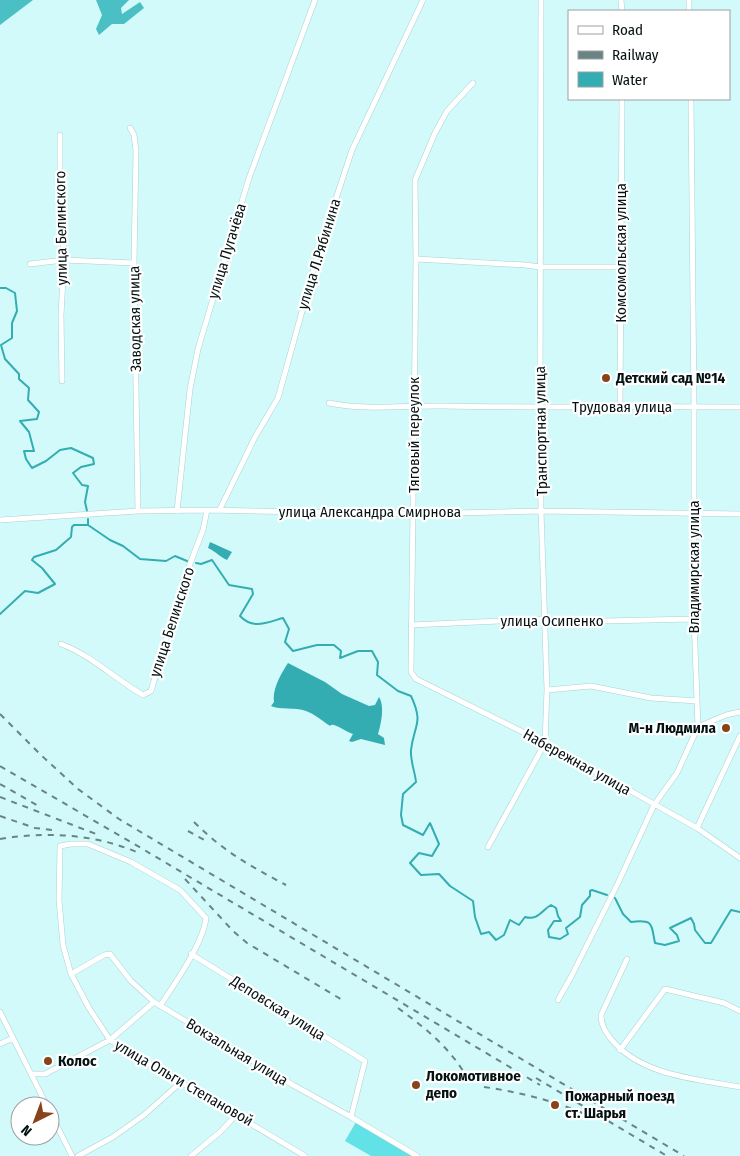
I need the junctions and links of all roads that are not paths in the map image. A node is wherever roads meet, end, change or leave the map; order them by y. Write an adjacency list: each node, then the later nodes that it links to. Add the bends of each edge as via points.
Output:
1 (316, 0): 25 (street, улица Пугачёва, via 249,178 198,349 190,389)
2 (423, 0): 23 (street, улица Л.Рябинина, via 352,150 319,250 278,398)
3 (541, 0): 14 (street, Транспортная улица)
4 (473, 83): 9 (street, Тяговый переулок, via 447,110 415,180)
5 (622, 100): 13 (street, Комсомольская улица)
6 (690, 100): 19 (street, Владимирская улица)
7 (130, 128): 11 (street, Заводская улица, via 136,152)
8 (60, 135): 10 (street, улица Белинского)
9 (416, 259): 14 (street, via 525,264); 17 (street, Тяговый переулок)
10 (64, 260): 11 (street); 12 (street); 15 (street, улица Белинского)
11 (134, 262): 24 (street, Заводская улица)
12 (30, 264)
13 (621, 267): 14 (street); 18 (street, Комсомольская улица)
14 (540, 268): 21 (street, Транспортная улица)
15 (62, 381)
16 (329, 403): 17 (street, Трудовая улица, via 349,408)
17 (413, 405): 21 (street, Трудовая улица); 28 (street, Тяговый переулок)
18 (620, 407): 19 (street, Трудовая улица); 21 (street, Трудовая улица)
19 (694, 407): 20 (street, Трудовая улица); 27 (street, Владимирская улица)
20 (740, 407)
21 (540, 408): 26 (street, Транспортная улица)
22 (207, 510): 23 (street, улица Александра Смирнова); 25 (street, улица Александра Смирнова); 34 (street, улица Белинского, via 151,691 143,695 77,650)
23 (220, 510): 28 (street, улица Александра Смирнова)
24 (138, 511): 25 (street, улица Александра Смирнова); 30 (street, улица Александра Смирнова)
25 (177, 511)
26 (541, 511): 27 (street, улица Александра Смирнова); 28 (street, улица Александра Смирнова); 31 (street, Транспортная улица)
27 (694, 513): 29 (street, улица Александра Смирнова); 32 (street, Владимирская улица)
28 (413, 514): 33 (street, Тяговый переулок)
29 (740, 514)
30 (0, 520)
31 (544, 619): 32 (street, улица Осипенко); 33 (street, улица Осипенко); 36 (street, Транспортная улица)
32 (694, 619): 37 (street, Владимирская улица)
33 (411, 625): 35 (street, Тяговый переулок)
34 (61, 644)
35 (411, 672): 41 (street, Набережная улица, via 416,679)
36 (547, 690): 37 (street, via 591,686 651,698); 41 (street, Транспортная улица)
37 (697, 701): 39 (street, Владимирская улица)
38 (740, 712): 39 (street, via 726,714)
39 (698, 727): 42 (street, Владимирская улица, via 676,773)
40 (740, 736): 43 (street)
41 (545, 743): 42 (street, Набережная улица); 44 (street, Транспортная улица)
42 (654, 805): 43 (street, Набережная улица); 49 (street, Владимирская улица)
43 (696, 828): 45 (street, Набережная улица)
44 (488, 846)
45 (740, 858)
46 (191, 954): 48 (street, улица Ольги Степановой, via 205,928 206,918 180,890 131,862 88,844 71,844 60,846 59,900 63,945); 51 (street); 63 (street, Деповская улица, via 366,1061)
47 (627, 959): 57 (street, via 601,1015 601,1024)
48 (71, 974): 50 (street, Вокзальная улица, via 110,954); 55 (street, улица Ольги Степановой)
49 (558, 1000)
50 (154, 1002): 51 (street, Вокзальная улица); 55 (street)
51 (160, 1006): 63 (street, Вокзальная улица)
52 (740, 1011): 57 (street, via 724,1003 665,989)
53 (0, 1012): 54 (street)
54 (13, 1038): 56 (street); 58 (street)
55 (110, 1040): 58 (street, via 45,1074); 59 (street, улица Ольги Степановой)
56 (0, 1044)
57 (620, 1050): 60 (street, via 653,1069)
58 (30, 1074): 61 (street)
59 (180, 1082): 62 (street, улица Ольги Степановой); 66 (street, via 144,1115)
60 (740, 1087)
61 (42, 1096)
62 (237, 1114): 67 (street); 68 (street, улица Ольги Степановой)
63 (351, 1117): 69 (street, Вокзальная улица)
64 (60, 1132): 65 (street)
65 (72, 1156)
66 (78, 1156)
67 (191, 1156)
68 (305, 1156)
69 (417, 1156)

